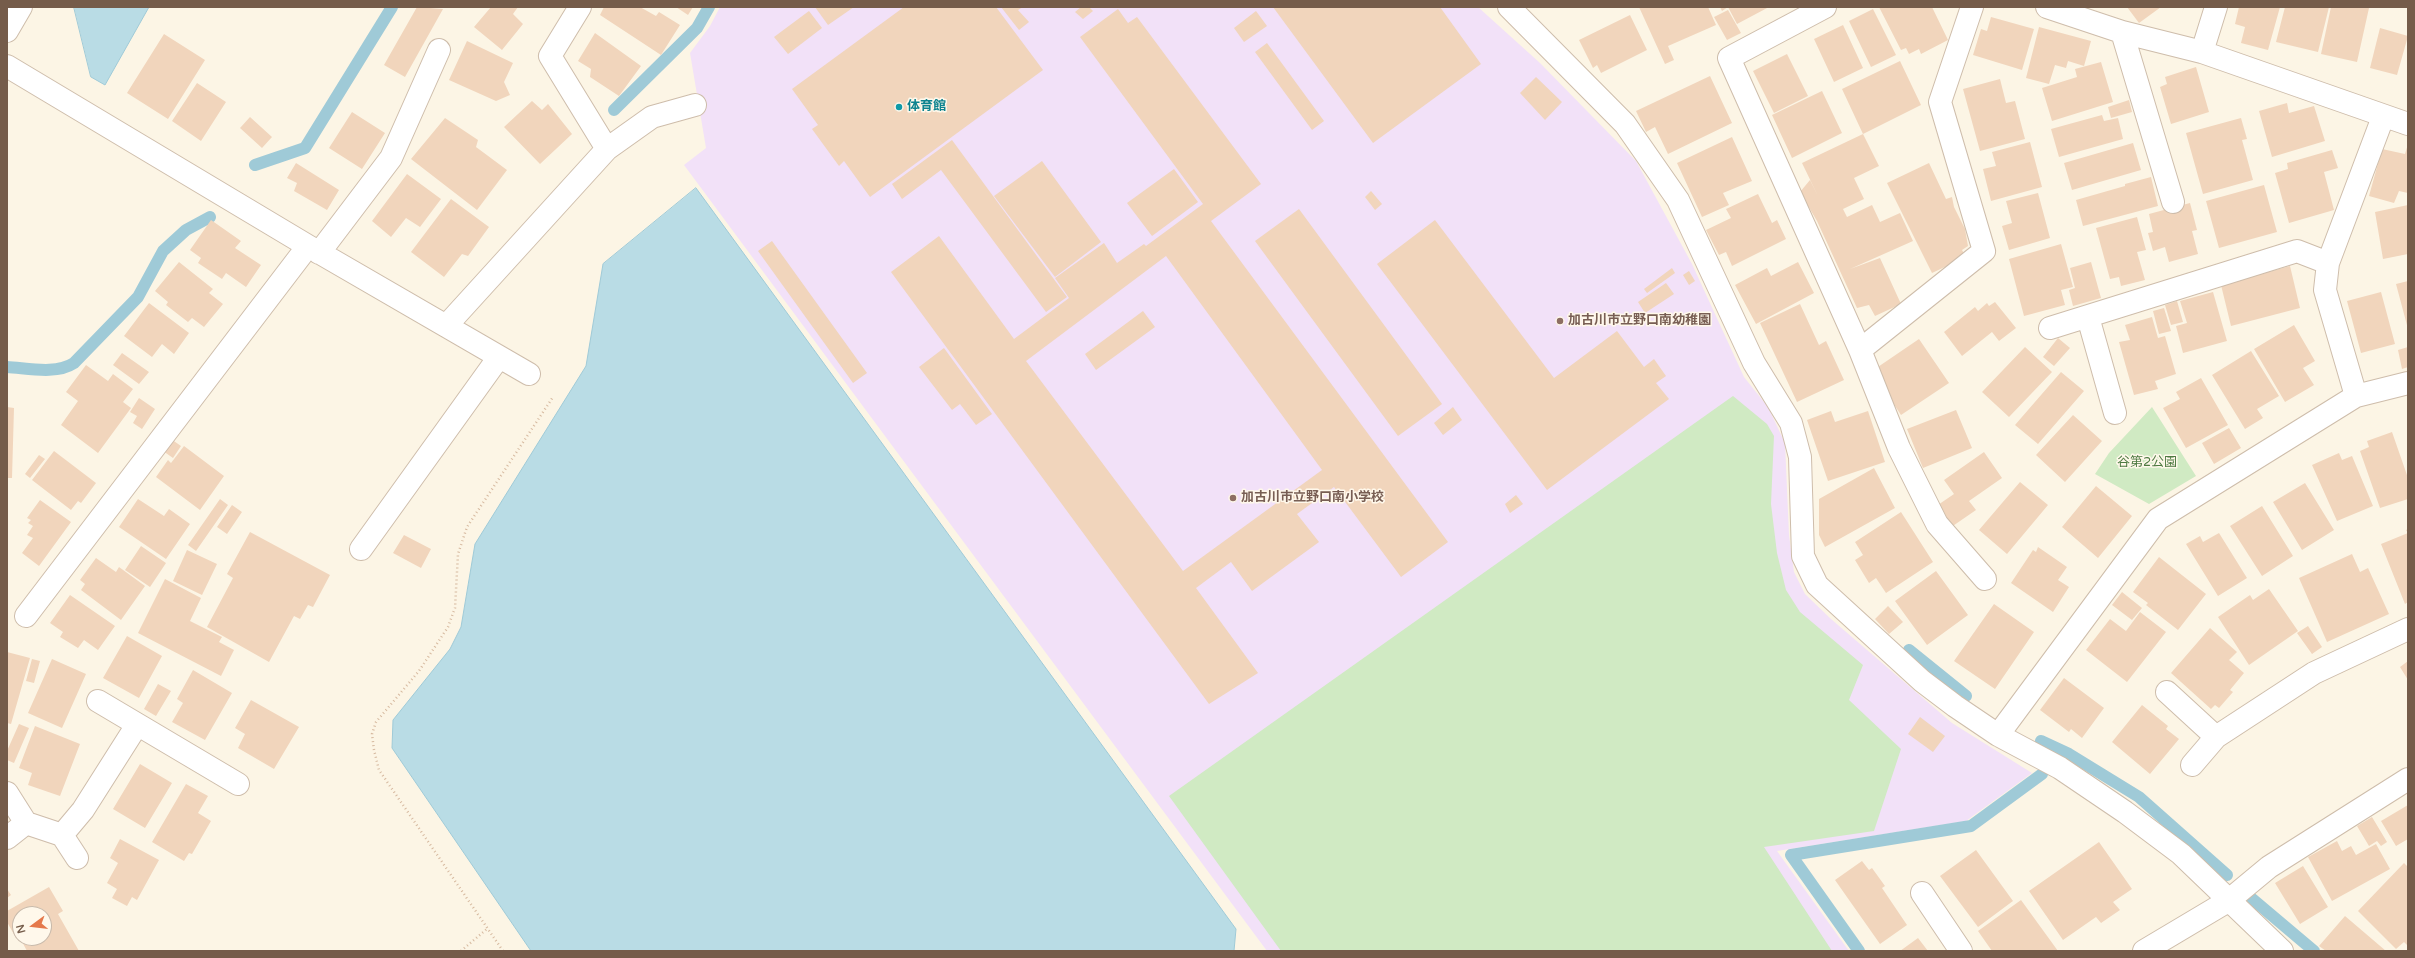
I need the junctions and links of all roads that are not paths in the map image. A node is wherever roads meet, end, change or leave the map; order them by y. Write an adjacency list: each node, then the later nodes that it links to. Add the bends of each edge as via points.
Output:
1 (21, 7): 8 (street)
2 (580, 7): 16 (street, via 550,56)
3 (1508, 7): 36 (street, via 1625,124 1678,200 1754,363 1791,423 1800,458 1803,556 1816,585 1922,681)
4 (1824, 7): 23 (street, via 1729,58)
5 (1972, 7): 23 (street, via 1940,102 1984,251)
6 (2047, 7): 9 (street)
7 (2216, 7): 11 (street)
8 (7, 31)
9 (2122, 32): 11 (street); 17 (street)
10 (439, 50): 18 (street, via 391,158)
11 (2202, 52): 14 (street)
12 (7, 66): 18 (street)
13 (696, 105): 16 (street, via 652,118)
14 (2383, 117): 15 (street); 19 (street)
15 (2408, 124)
16 (607, 148): 21 (street)
17 (2173, 202)
18 (314, 249): 21 (street); 31 (street)
19 (2328, 263): 20 (street, via 2297,251); 27 (street, via 2325,290)
20 (2088, 317): 22 (street); 28 (street)
21 (446, 326): 24 (street)
22 (2050, 328)
23 (1860, 350): 30 (street, via 1899,448 1937,524)
24 (499, 357): 25 (street); 29 (street)
25 (529, 374)
26 (2408, 383): 27 (street)
27 (2356, 396): 36 (street, via 2158,518)
28 (2115, 413)
29 (361, 549)
30 (1985, 579)
31 (26, 616)
32 (2408, 629): 37 (street, via 2314,673)
33 (2167, 692): 37 (street)
34 (98, 701): 35 (street)
35 (137, 725): 40 (street); 43 (street, via 83,810)
36 (1998, 735): 47 (street, via 2060,768 2125,812 2181,854)
37 (2216, 737): 38 (street)
38 (2192, 765)
39 (2408, 779): 47 (street, via 2269,867)
40 (238, 784)
41 (7, 792): 42 (street)
42 (26, 823): 43 (street); 44 (street)
43 (62, 836): 45 (street)
44 (7, 838)
45 (77, 858)
46 (1922, 893): 48 (street)
47 (2228, 901): 49 (street); 50 (street)
48 (1961, 951)
49 (2144, 951)
50 (2282, 951)

